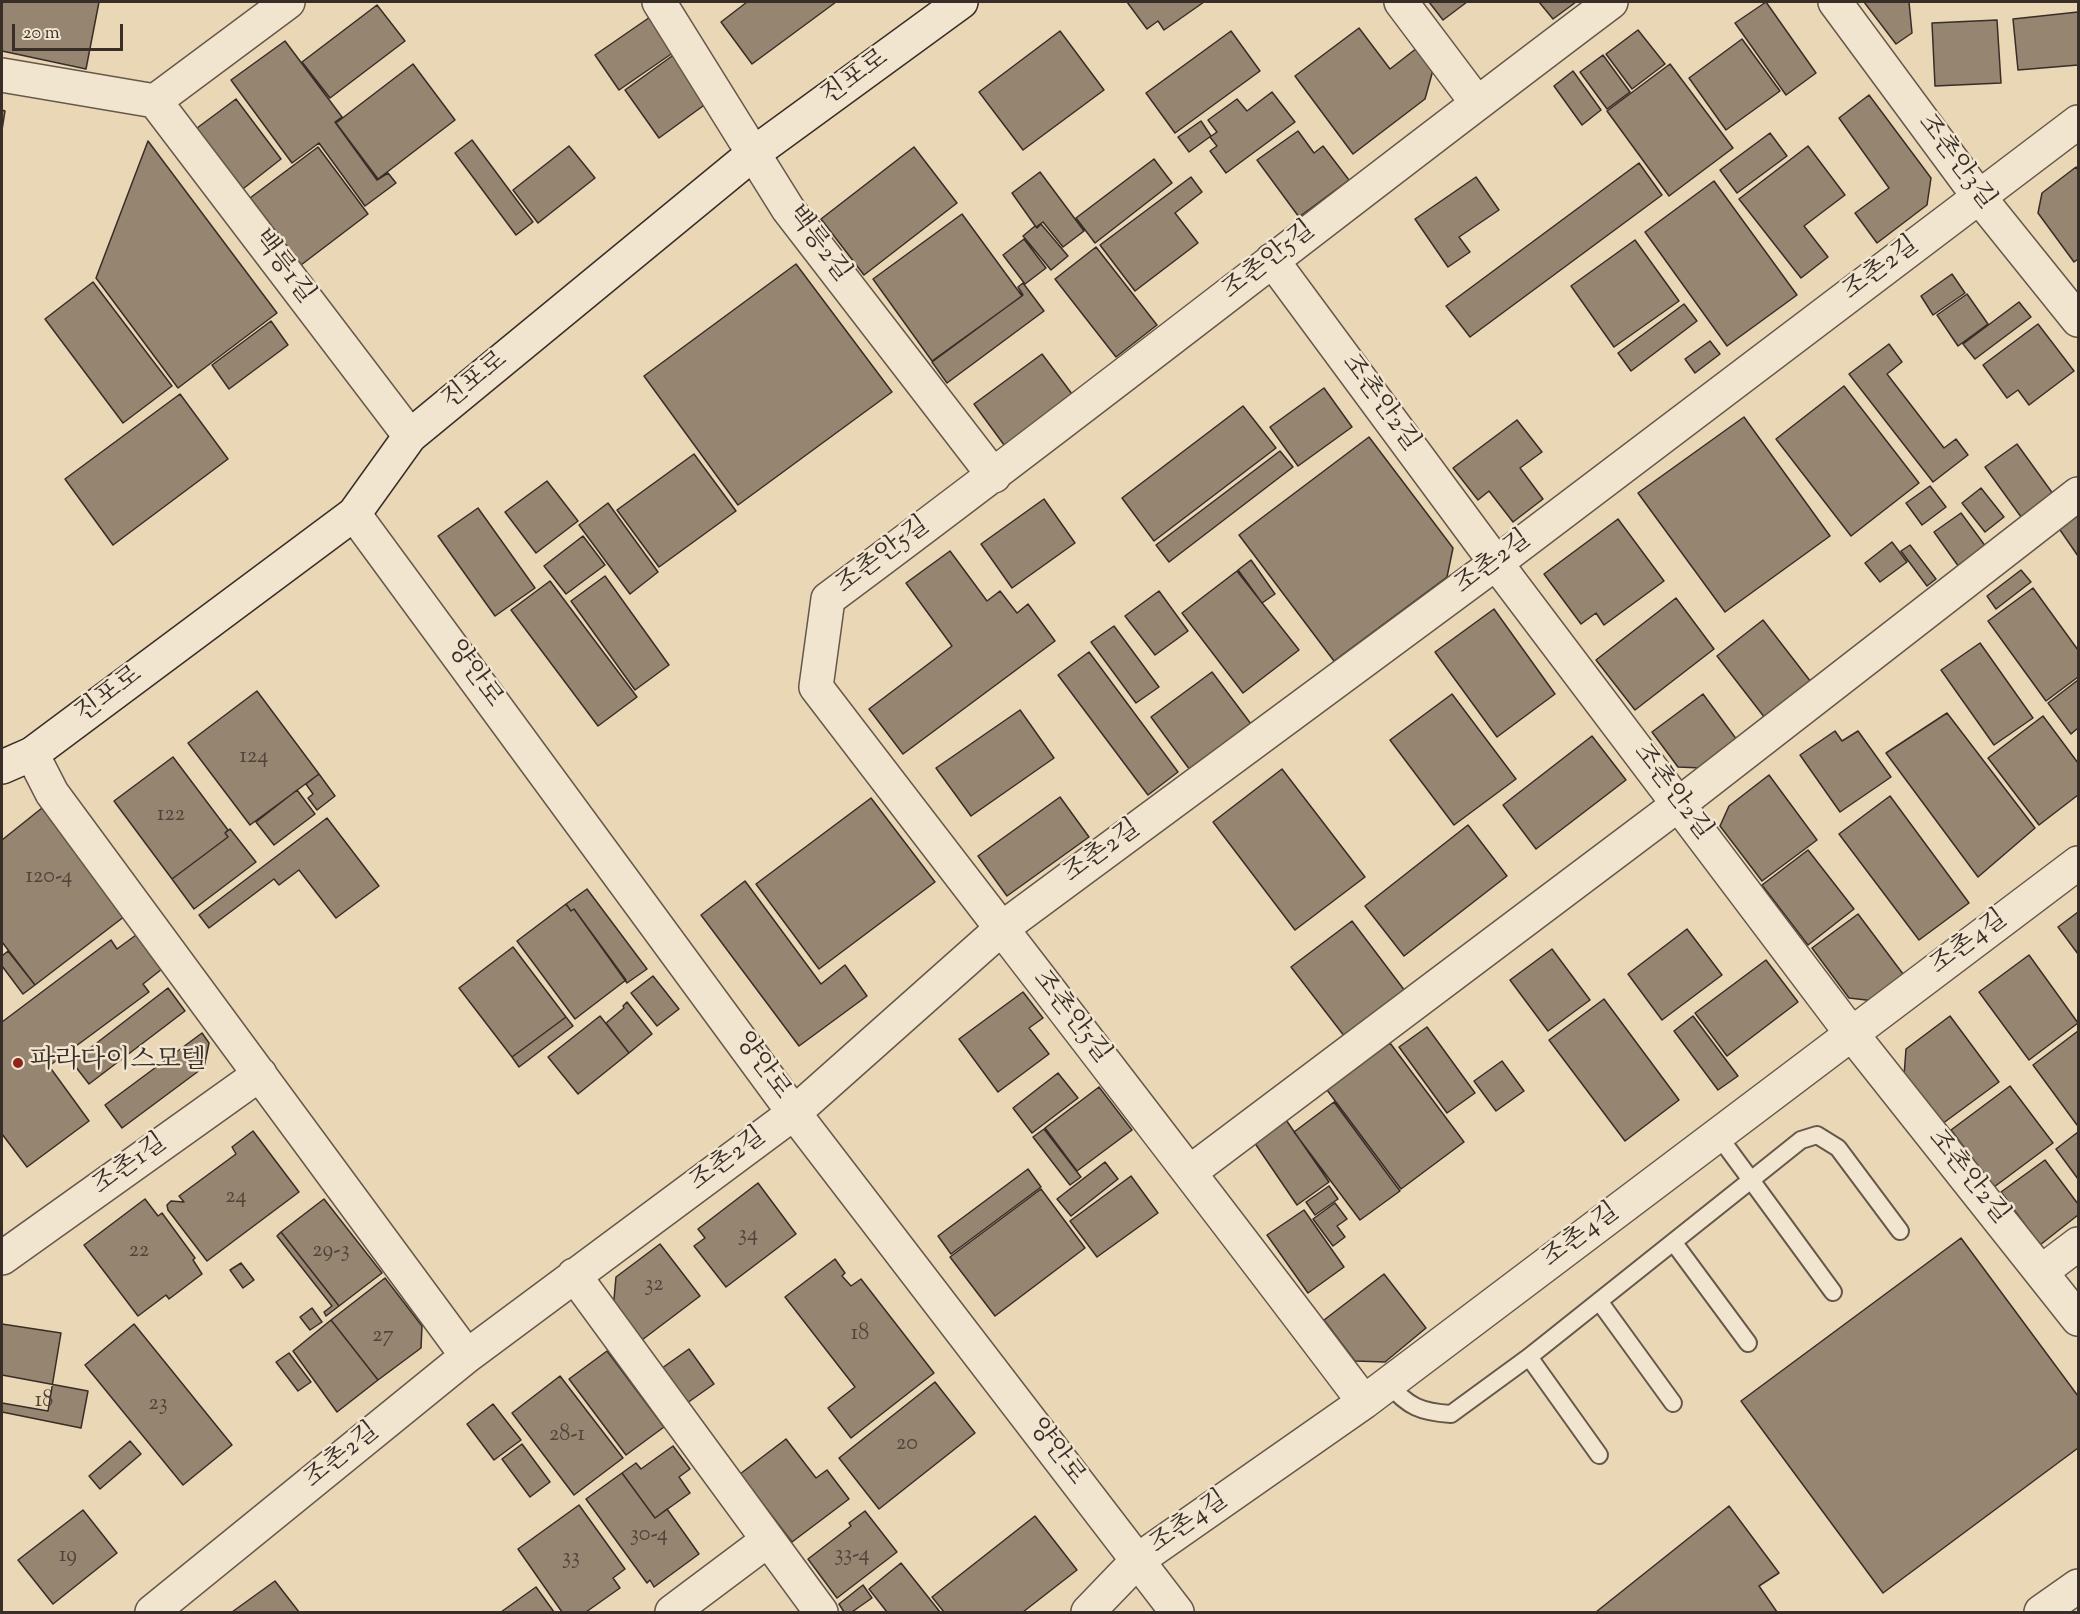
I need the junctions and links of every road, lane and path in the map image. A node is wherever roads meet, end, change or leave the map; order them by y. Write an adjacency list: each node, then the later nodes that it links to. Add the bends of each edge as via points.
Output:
1 (288, 2): 8 (street)
2 (659, 2): 11 (street, 백릉2길)
3 (961, 2): 11 (street, 진포로)
4 (1401, 2): 9 (street)
5 (1611, 2): 9 (street, 조촌안5길)
6 (1835, 2): 12 (street, 조촌안3길)
7 (2, 75): 8 (street)
8 (155, 101): 15 (street, 백릉1길)
9 (1477, 103): 13 (street, 조촌안5길)
10 (2079, 123): 12 (street, 조촌2길)
11 (754, 153): 15 (street, 진포로); 16 (street, 백릉2길, via 788,208)
12 (1979, 197): 14 (street, 조촌안3길); 19 (street, 조촌2길)
13 (1272, 260): 16 (street, 조촌안5길); 19 (street, 조촌안2길)
14 (2079, 320)
15 (410, 436): 18 (street, 진포로)
16 (994, 476): 24 (street, 조촌안5길, via 828,599 816,687)
17 (2079, 494): 22 (street)
18 (354, 514): 20 (street, 진포로); 27 (street, 양안로)
19 (1496, 563): 22 (street, 조촌안2길); 24 (street, 조촌2길)
20 (32, 754): 21 (street, 진포로); 26 (street, via 52,793)
21 (2, 767)
22 (1679, 804): 25 (street, 조촌안2길); 29 (street)
23 (2079, 863): 25 (street, 조촌4길)
24 (1001, 929): 27 (street, 조촌2길); 29 (street, 조촌안5길)
25 (1851, 1033): 28 (street, 조촌4길); 35 (street, 조촌안2길)
26 (260, 1074): 34 (street, 조촌1길); 41 (street)
27 (794, 1113): 36 (street, 조촌2길); 47 (street, 양안로)
28 (1717, 1134): 30 (lane); 43 (street, 조촌4길)
29 (1190, 1172): 43 (street, 조촌안5길)
30 (1751, 1180): 31 (lane, via 1801,1140 1818,1135 1838,1148); 32 (lane); 37 (lane)
31 (1900, 1231)
32 (1674, 1243): 38 (lane); 40 (lane)
33 (2079, 1244): 35 (street)
34 (2, 1258)
35 (2041, 1272): 39 (street, 조촌안2길)
36 (574, 1275): 41 (street, 조촌2길); 46 (street)
37 (1833, 1292)
38 (1599, 1301): 42 (lane); 44 (lane)
39 (2079, 1319)
40 (1748, 1343)
41 (467, 1356): 49 (street, 조촌2길)
42 (1530, 1357): 43 (lane, via 1451,1414 1429,1412); 45 (lane)
43 (1376, 1392): 47 (street, 조촌4길)
44 (1673, 1403)
45 (1599, 1455)
46 (768, 1540): 50 (street); 51 (street)
47 (1138, 1560): 52 (street, 조촌4길); 53 (street, 양안로)
48 (2079, 1586): 54 (street)
49 (152, 1612)
50 (672, 1612)
51 (821, 1612)
52 (1088, 1612)
53 (1177, 1612)
54 (2041, 1612)

